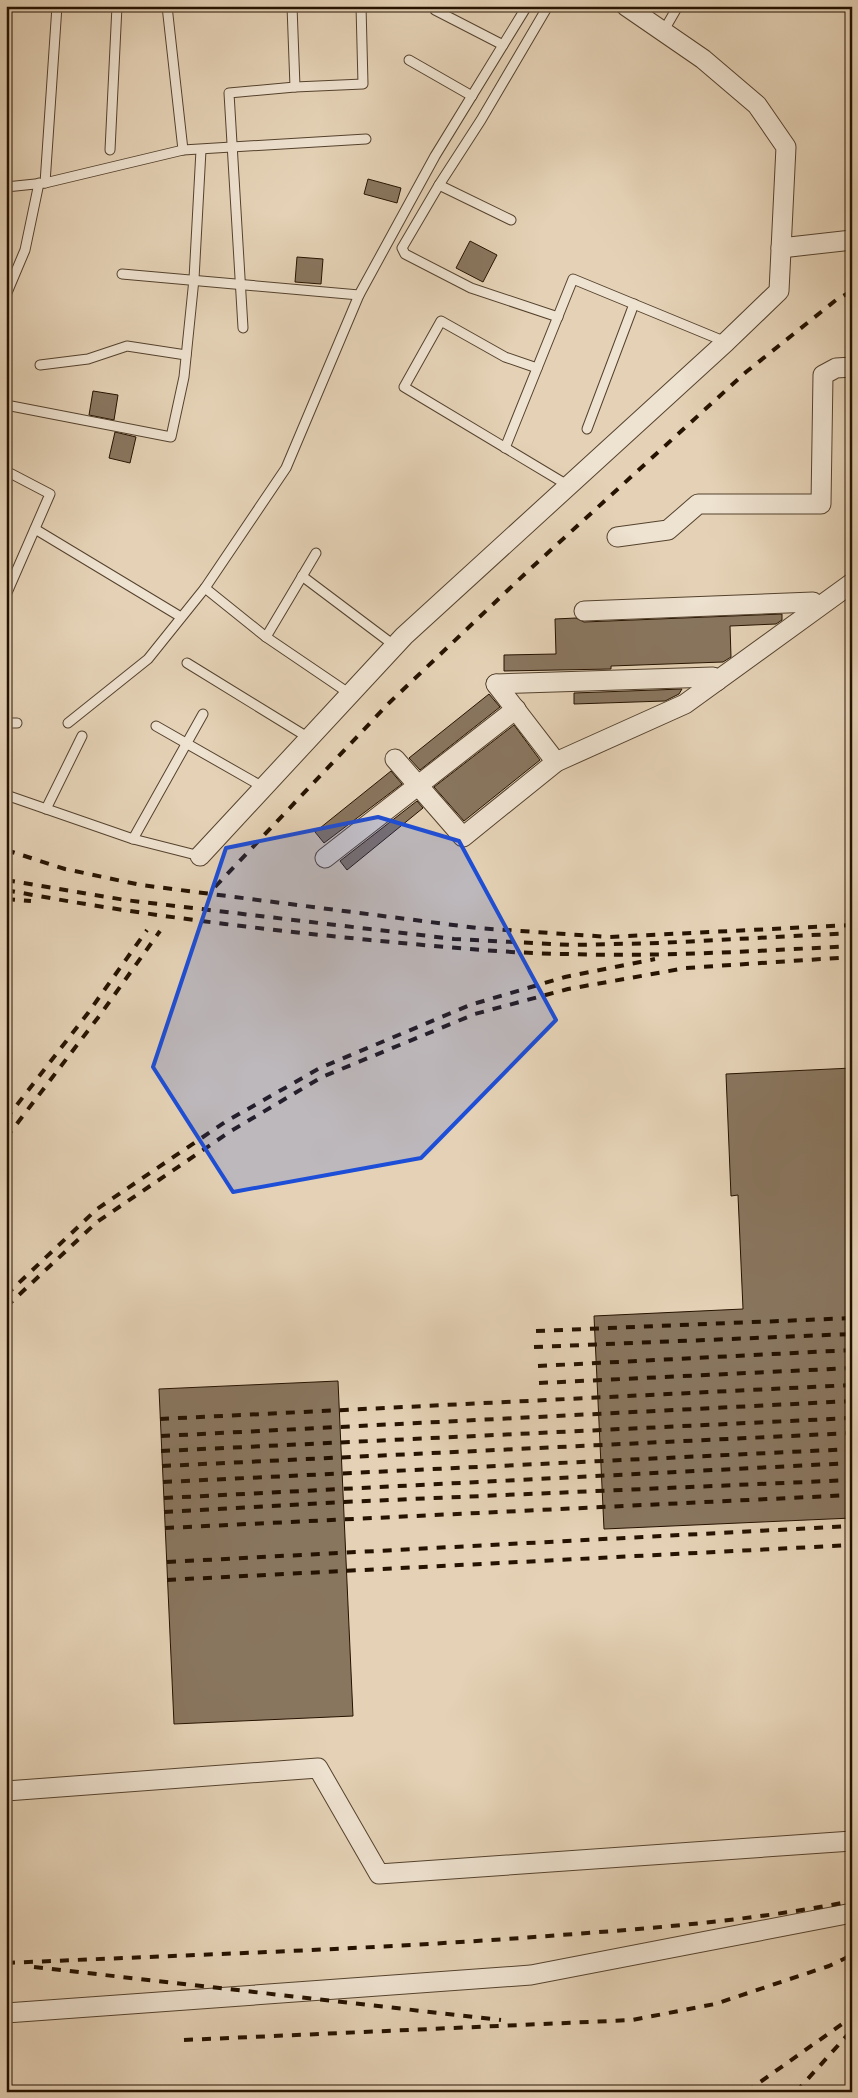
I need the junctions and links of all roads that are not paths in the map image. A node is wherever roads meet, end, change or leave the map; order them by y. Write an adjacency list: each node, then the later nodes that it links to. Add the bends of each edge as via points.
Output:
1 (57, 6): 21 (lane)
2 (117, 6): 18 (lane)
3 (167, 6): 19 (lane)
4 (292, 6): 14 (lane)
5 (361, 6): 14 (lane, via 363,84)
6 (527, 6): 12 (lane)
7 (548, 6): 22 (lane, via 481,120)
8 (626, 6): 11 (street)
9 (678, 6): 11 (lane)
10 (435, 10): 12 (lane)
11 (663, 32): 26 (street, via 703,59 757,105 786,147)
12 (503, 45): 15 (lane)
13 (409, 60): 15 (lane)
14 (295, 87): 17 (lane, via 229,93)
15 (472, 96): 31 (lane, via 435,156)
16 (366, 139): 17 (lane)
17 (232, 148): 20 (lane); 29 (lane)
18 (110, 150)
19 (183, 150): 20 (lane); 21 (lane)
20 (201, 150): 28 (lane)
21 (42, 183): 23 (lane); 30 (lane, via 25,250)
22 (438, 185): 24 (lane); 33 (lane, via 402,248 405,254 471,288)
23 (6, 187)
24 (511, 220)
25 (852, 240): 26 (street)
26 (781, 248): 35 (street, via 778,291)
27 (122, 274): 28 (lane)
28 (194, 279): 29 (lane); 36 (lane)
29 (240, 285): 31 (lane); 34 (lane)
30 (6, 295)
31 (359, 295): 50 (lane, via 286,468)
32 (634, 304): 33 (lane, via 574,279); 35 (lane); 41 (lane)
33 (558, 317): 39 (lane)
34 (243, 328)
35 (726, 342): 44 (street)
36 (186, 354): 37 (lane, via 127,346 88,359); 40 (lane, via 171,437)
37 (40, 365)
38 (852, 367): 46 (street, via 836,368 823,375 821,504 698,504 668,530)
39 (537, 368): 42 (lane); 42 (lane, via 505,357 441,321 404,387)
40 (6, 405)
41 (587, 429)
42 (505, 448): 44 (lane)
43 (6, 471): 45 (lane, via 50,494)
44 (569, 486): 56 (street)
45 (34, 529): 51 (lane); 54 (lane)
46 (617, 536)
47 (316, 553): 48 (lane)
48 (302, 576): 55 (lane); 56 (lane)
49 (852, 583): 52 (street)
50 (205, 588): 54 (lane); 55 (lane)
51 (6, 595)
52 (818, 607): 53 (street, via 813,602); 58 (street)
53 (584, 611)
54 (181, 617): 64 (lane, via 148,659)
55 (266, 637): 59 (lane)
56 (395, 646): 59 (street)
57 (187, 663): 67 (lane)
58 (717, 681): 60 (street, via 713,677 496,684); 70 (street, via 684,704)
59 (350, 694): 67 (street)
60 (516, 709): 70 (street); 71 (street)
61 (203, 714): 68 (lane)
62 (6, 723): 63 (lane)
63 (17, 723)
64 (68, 723)
65 (156, 726): 68 (lane)
66 (82, 736): 74 (lane)
67 (309, 738): 72 (street)
68 (186, 743): 72 (lane); 75 (lane)
69 (395, 759): 71 (street)
70 (556, 762): 71 (street, via 463,837)
71 (418, 785): 77 (street)
72 (263, 787): 76 (street)
73 (6, 795): 74 (lane)
74 (46, 809): 75 (lane)
75 (133, 839): 76 (lane)
76 (200, 856)
77 (325, 858)
78 (6, 1791): 79 (street, via 318,1768 379,1874)
79 (852, 1841)
80 (852, 1913): 81 (street, via 531,1976)
81 (6, 2013)

